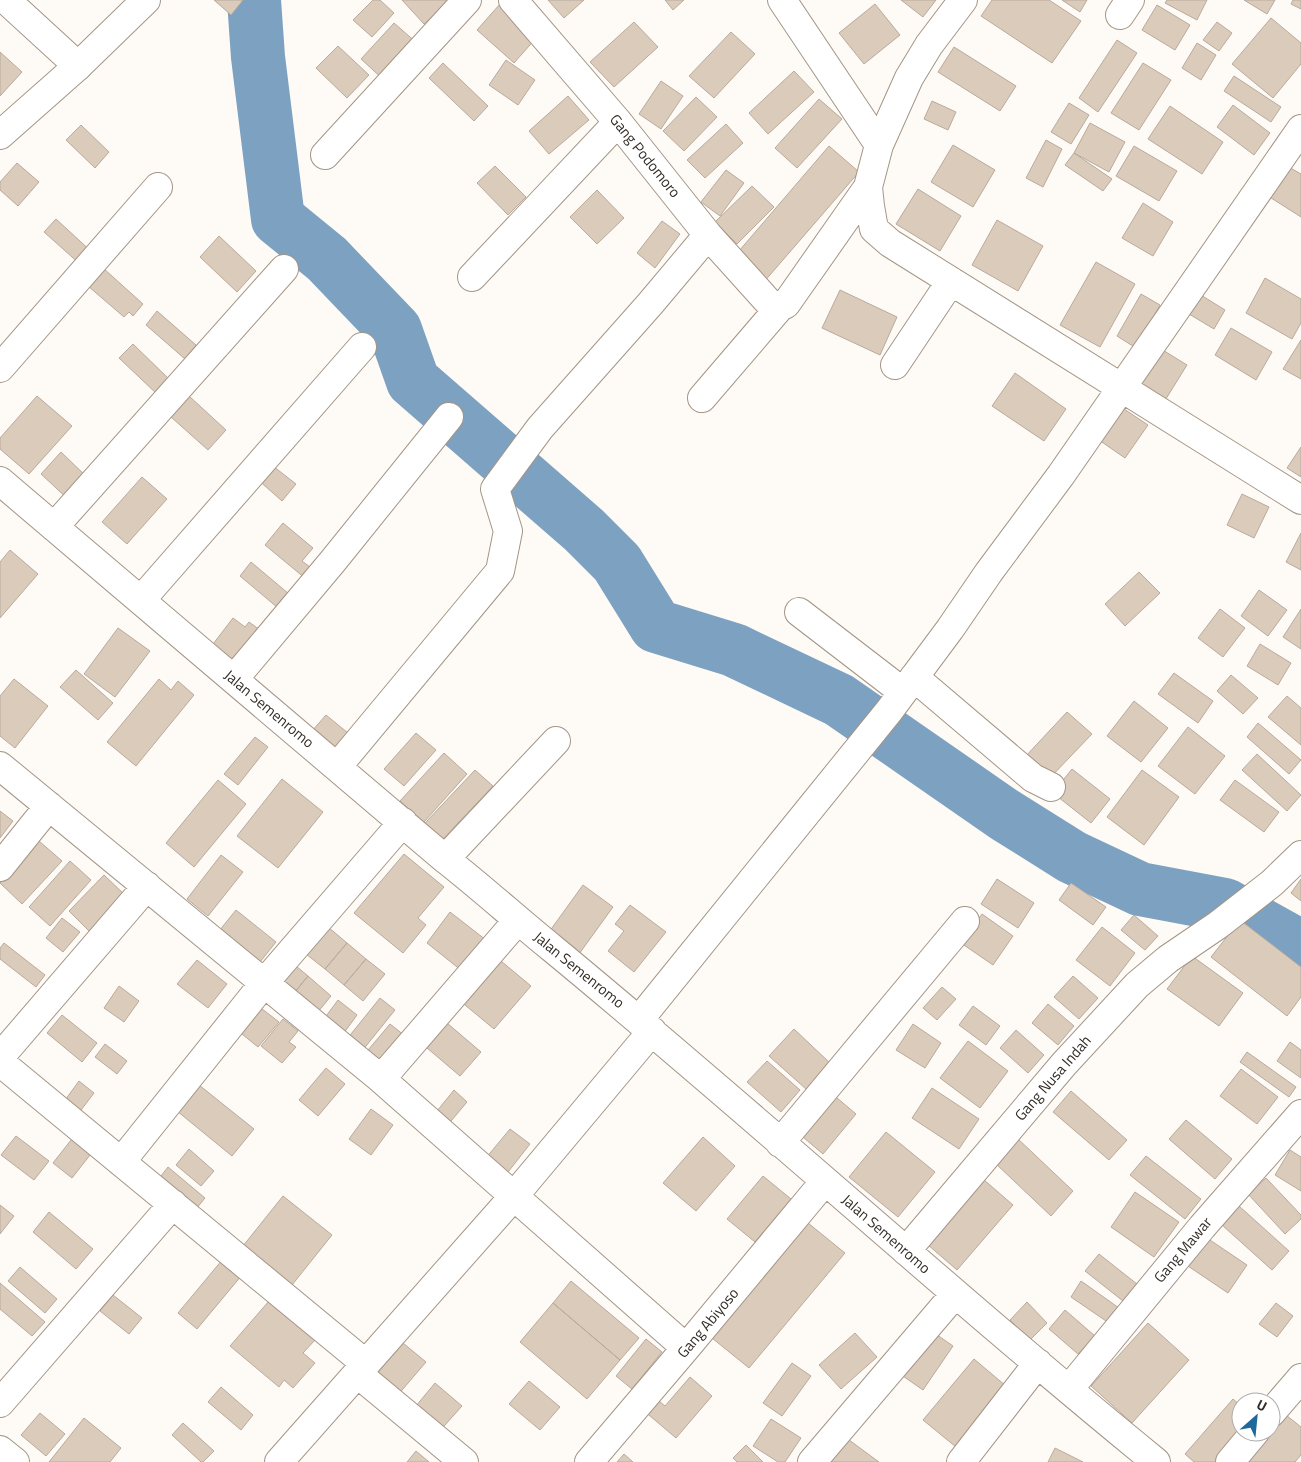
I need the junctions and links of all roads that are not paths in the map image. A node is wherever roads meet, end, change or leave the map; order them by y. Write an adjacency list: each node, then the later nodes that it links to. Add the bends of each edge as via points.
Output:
1 (6, 0): 7 (street)
2 (146, 0): 7 (street)
3 (468, 0): 12 (street)
4 (513, 0): 8 (street, Gang Podomoro)
5 (782, 0): 11 (street)
6 (963, 0): 11 (street, via 908,78)
7 (78, 66): 10 (street)
8 (618, 122): 15 (street, Gang Podomoro); 17 (street)
9 (1301, 129): 23 (street)
10 (0, 135)
11 (879, 145): 14 (street)
12 (325, 155)
13 (158, 187): 22 (street)
14 (868, 188): 18 (street, via 874,229 890,243); 19 (street, via 791,298)
15 (708, 235): 19 (street, Gang Podomoro, via 771,305); 35 (street, via 540,428 495,489 508,531 500,571)
16 (284, 269): 28 (street)
17 (472, 277)
18 (951, 281): 21 (street); 23 (street)
19 (780, 307): 24 (street)
20 (362, 347): 29 (street)
21 (895, 365)
22 (0, 368)
23 (1122, 388): 27 (street); 32 (street)
24 (702, 398)
25 (449, 417): 31 (street)
26 (0, 481): 28 (street, Jalan Semenromo)
27 (1301, 500)
28 (54, 526): 29 (street, Jalan Semenromo)
29 (141, 600): 31 (street, Jalan Semenromo)
30 (799, 612): 32 (street)
31 (234, 679): 35 (street, Jalan Semenromo)
32 (902, 693): 36 (street); 46 (street)
33 (556, 741): 40 (street)
34 (0, 766): 37 (street)
35 (337, 767): 38 (street, Jalan Semenromo)
36 (1051, 787)
37 (49, 806): 41 (street); 42 (street)
38 (403, 822): 40 (street, Jalan Semenromo); 45 (street)
39 (1301, 854): 56 (street, Gang Nusa Indah, via 1272,883 1168,958 1137,985 1064,1064)
40 (445, 859): 43 (street, Jalan Semenromo)
41 (0, 867)
42 (147, 886): 45 (street); 47 (street)
43 (518, 920): 46 (street, Jalan Semenromo); 49 (street)
44 (965, 921): 51 (street)
45 (264, 983): 49 (street); 52 (street)
46 (645, 1025): 51 (street, Jalan Semenromo); 54 (street)
47 (0, 1057)
48 (0, 1062): 52 (street)
49 (381, 1079): 54 (street)
50 (1301, 1114): 62 (street, Gang Mawar, via 1202,1227)
51 (780, 1143): 53 (street, Jalan Semenromo)
52 (121, 1162): 55 (street)
53 (825, 1181): 56 (street, Jalan Semenromo); 58 (street, Gang Abiyoso)
54 (514, 1196): 58 (street); 60 (street)
55 (173, 1204): 60 (street); 64 (street)
56 (906, 1251): 57 (street, Jalan Semenromo)
57 (955, 1294): 59 (street, Jalan Semenromo); 72 (street)
58 (686, 1348): 71 (street, Gang Abiyoso)
59 (1038, 1363): 62 (street, Jalan Semenromo); 73 (street)
60 (362, 1369): 69 (street); 70 (street)
61 (1301, 1378): 63 (street)
62 (1069, 1389): 67 (street, Jalan Semenromo)
63 (1281, 1401)
64 (0, 1403)
65 (1247, 1442): 74 (street)
66 (0, 1450): 68 (street)
67 (1144, 1458)
68 (15, 1462)
69 (279, 1462)
70 (464, 1462)
71 (588, 1462)
72 (812, 1462)
73 (962, 1462)
74 (1230, 1462)

